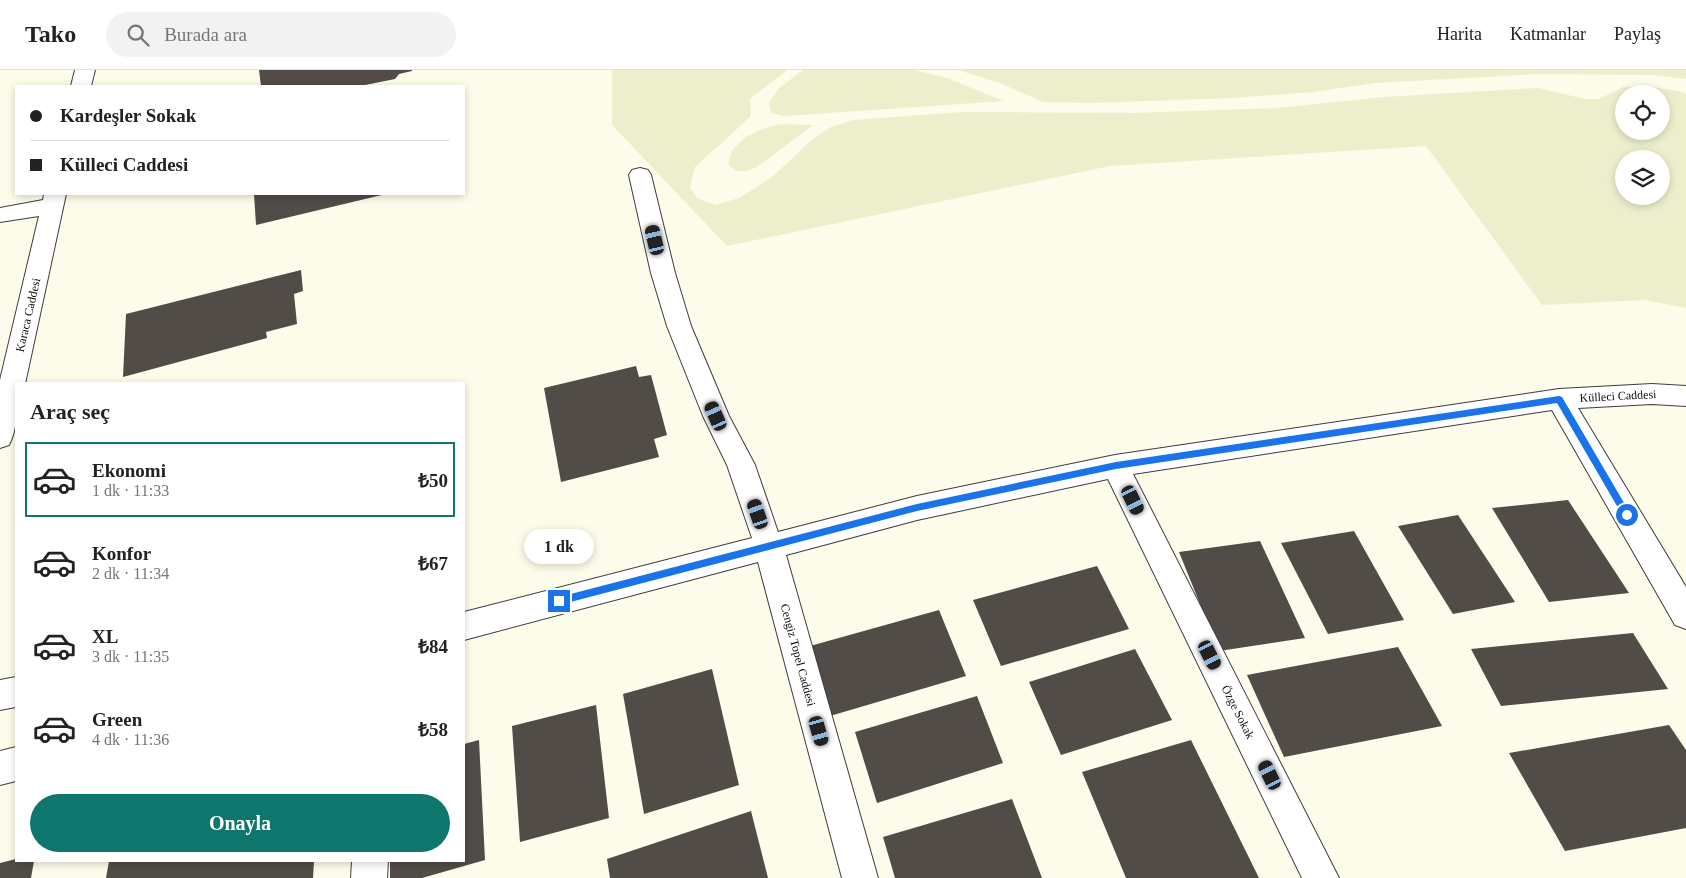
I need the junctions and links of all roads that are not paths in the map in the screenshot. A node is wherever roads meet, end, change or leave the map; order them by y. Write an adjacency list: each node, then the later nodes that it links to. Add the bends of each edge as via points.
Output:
1 (85, 70): 2 (street)
2 (81, 85)
3 (640, 175): 10 (street, Cengiz Topel Caddesi, via 679,326 716,416 741,465)
4 (54, 200): 5 (street); 8 (street, Karaca Caddesi)
5 (0, 214)
6 (1686, 396): 7 (street, Külleci Caddesi, via 1652,394)
7 (1559, 399): 9 (street, Külleci Caddesi); 11 (street)
8 (0, 437)
9 (1116, 466): 10 (street, Külleci Caddesi, via 917,508); 20 (street, Özge Sokak)
10 (769, 547): 12 (street, Külleci Caddesi); 19 (street, Cengiz Topel Caddesi)
11 (1686, 614)
12 (465, 626)
13 (15, 692): 14 (street)
14 (0, 695)
15 (15, 764): 16 (street)
16 (0, 768)
17 (370, 862): 18 (street)
18 (369, 878)
19 (860, 878)
20 (1321, 878)

